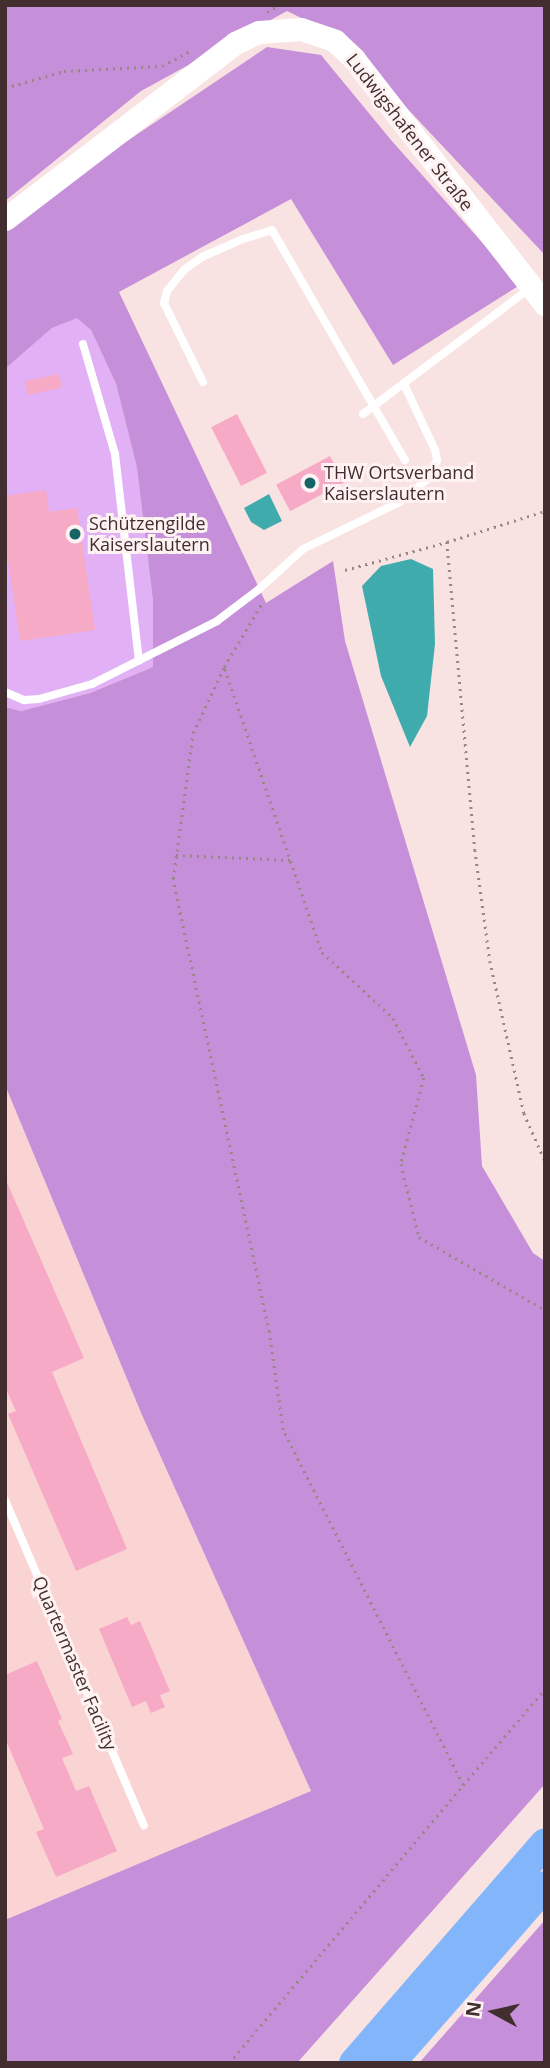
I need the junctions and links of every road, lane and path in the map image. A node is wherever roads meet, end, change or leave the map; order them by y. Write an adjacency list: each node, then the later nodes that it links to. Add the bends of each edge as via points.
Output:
1 (162, 66): 2 (path, via 64,71)
2 (5, 88)
3 (5, 219): 4 (street, Ludwigshafener Straße, via 235,43 259,32 301,30 335,41 354,59)
4 (538, 296): 7 (lane)
5 (83, 344): 15 (lane, via 116,454)
6 (203, 382): 8 (lane, via 164,303 167,291 202,257 272,230)
7 (404, 384): 8 (lane); 14 (lane, via 435,450 435,470 394,506 303,549)
8 (376, 407): 9 (lane); 10 (lane)
9 (363, 414)
10 (405, 460)
11 (545, 511): 12 (path)
12 (447, 542): 13 (path); 20 (path, via 475,850 490,961 524,1113)
13 (345, 570)
14 (275, 572): 15 (lane, via 217,621); 16 (path)
15 (139, 661): 17 (lane, via 92,684 39,699 24,700)
16 (224, 667): 18 (path, via 193,733); 19 (path)
17 (5, 692)
18 (176, 855): 19 (path); 24 (path, via 173,879 269,1332 283,1430)
19 (290, 860): 21 (path, via 322,952 393,1018 424,1078 401,1164 419,1237)
20 (545, 1161)
21 (545, 1310)
22 (5, 1500): 25 (lane, Quartermaster Facility)
23 (545, 1689): 24 (path)
24 (463, 1785): 28 (path)
25 (144, 1826)
26 (545, 1843): 29 (highway)
27 (545, 1886): 30 (highway)
28 (229, 2063)
29 (354, 2063)
30 (390, 2063)

